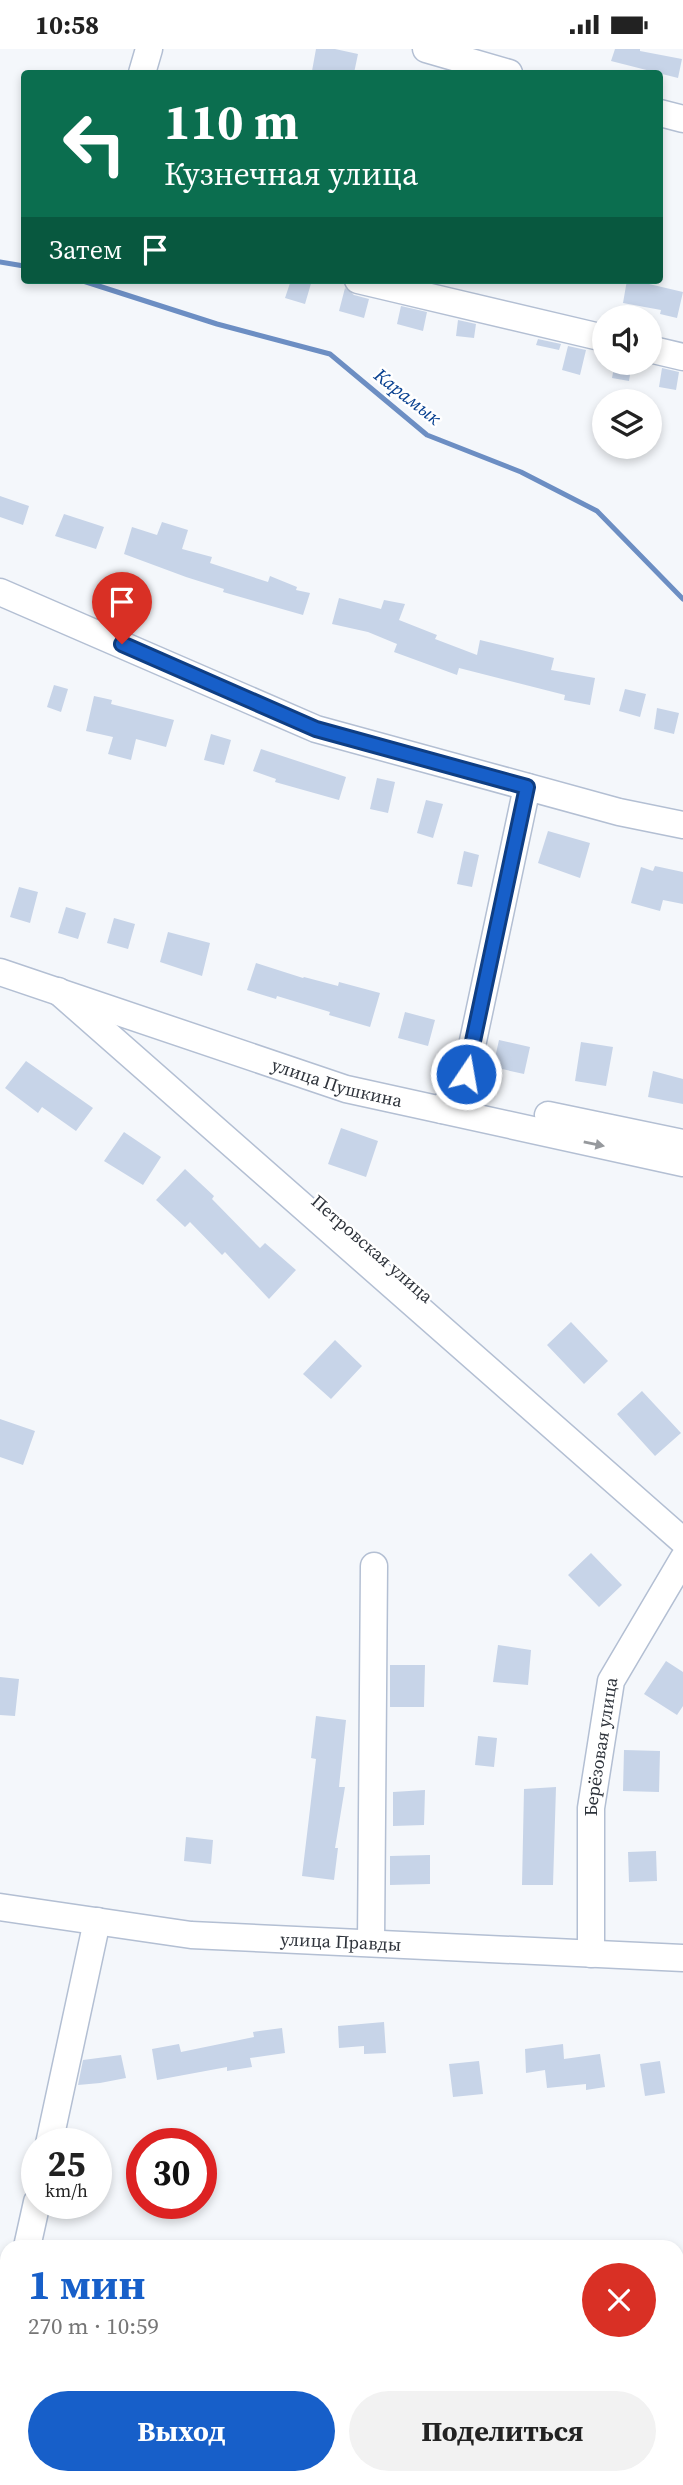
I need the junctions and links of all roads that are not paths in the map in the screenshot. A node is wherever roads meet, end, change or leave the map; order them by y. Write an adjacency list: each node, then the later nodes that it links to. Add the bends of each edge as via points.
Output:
1 (149, 49): 3 (street)
2 (426, 49): 4 (street)
3 (143, 70)
4 (499, 70)
5 (663, 114): 6 (street)
6 (683, 119)
7 (375, 284): 8 (street)
8 (592, 335)
9 (662, 352): 10 (street)
10 (683, 357)
11 (0, 592): 12 (street, via 316,729)
12 (527, 787): 13 (street); 18 (street, via 466,1074)
13 (683, 825)
14 (0, 957): 16 (street)
15 (0, 972): 16 (street, улица Пушкина)
16 (61, 984): 17 (street, улица Пушкина); 18 (street, улица Пушкина); 22 (street)
17 (91, 1003): 18 (street, улица Пушкина, via 346,1089); 21 (street, Петровская улица)
18 (447, 1103): 19 (street, улица Пушкина); 20 (street, улица Пушкина, one-way to 20)
19 (683, 1143)
20 (683, 1163)
21 (683, 1518)
22 (683, 1541)
23 (683, 1559): 28 (street, Берёзовая улица, via 611,1681 592,1808)
24 (374, 1566): 27 (street)
25 (0, 1907): 26 (street, улица Правды)
26 (97, 1921): 27 (street, улица Правды, via 191,1935); 30 (street)
27 (371, 1944): 28 (street, улица Правды)
28 (591, 1954): 29 (street, улица Правды)
29 (683, 1958)
30 (52, 2128)
31 (33, 2219): 32 (street)
32 (29, 2240)

